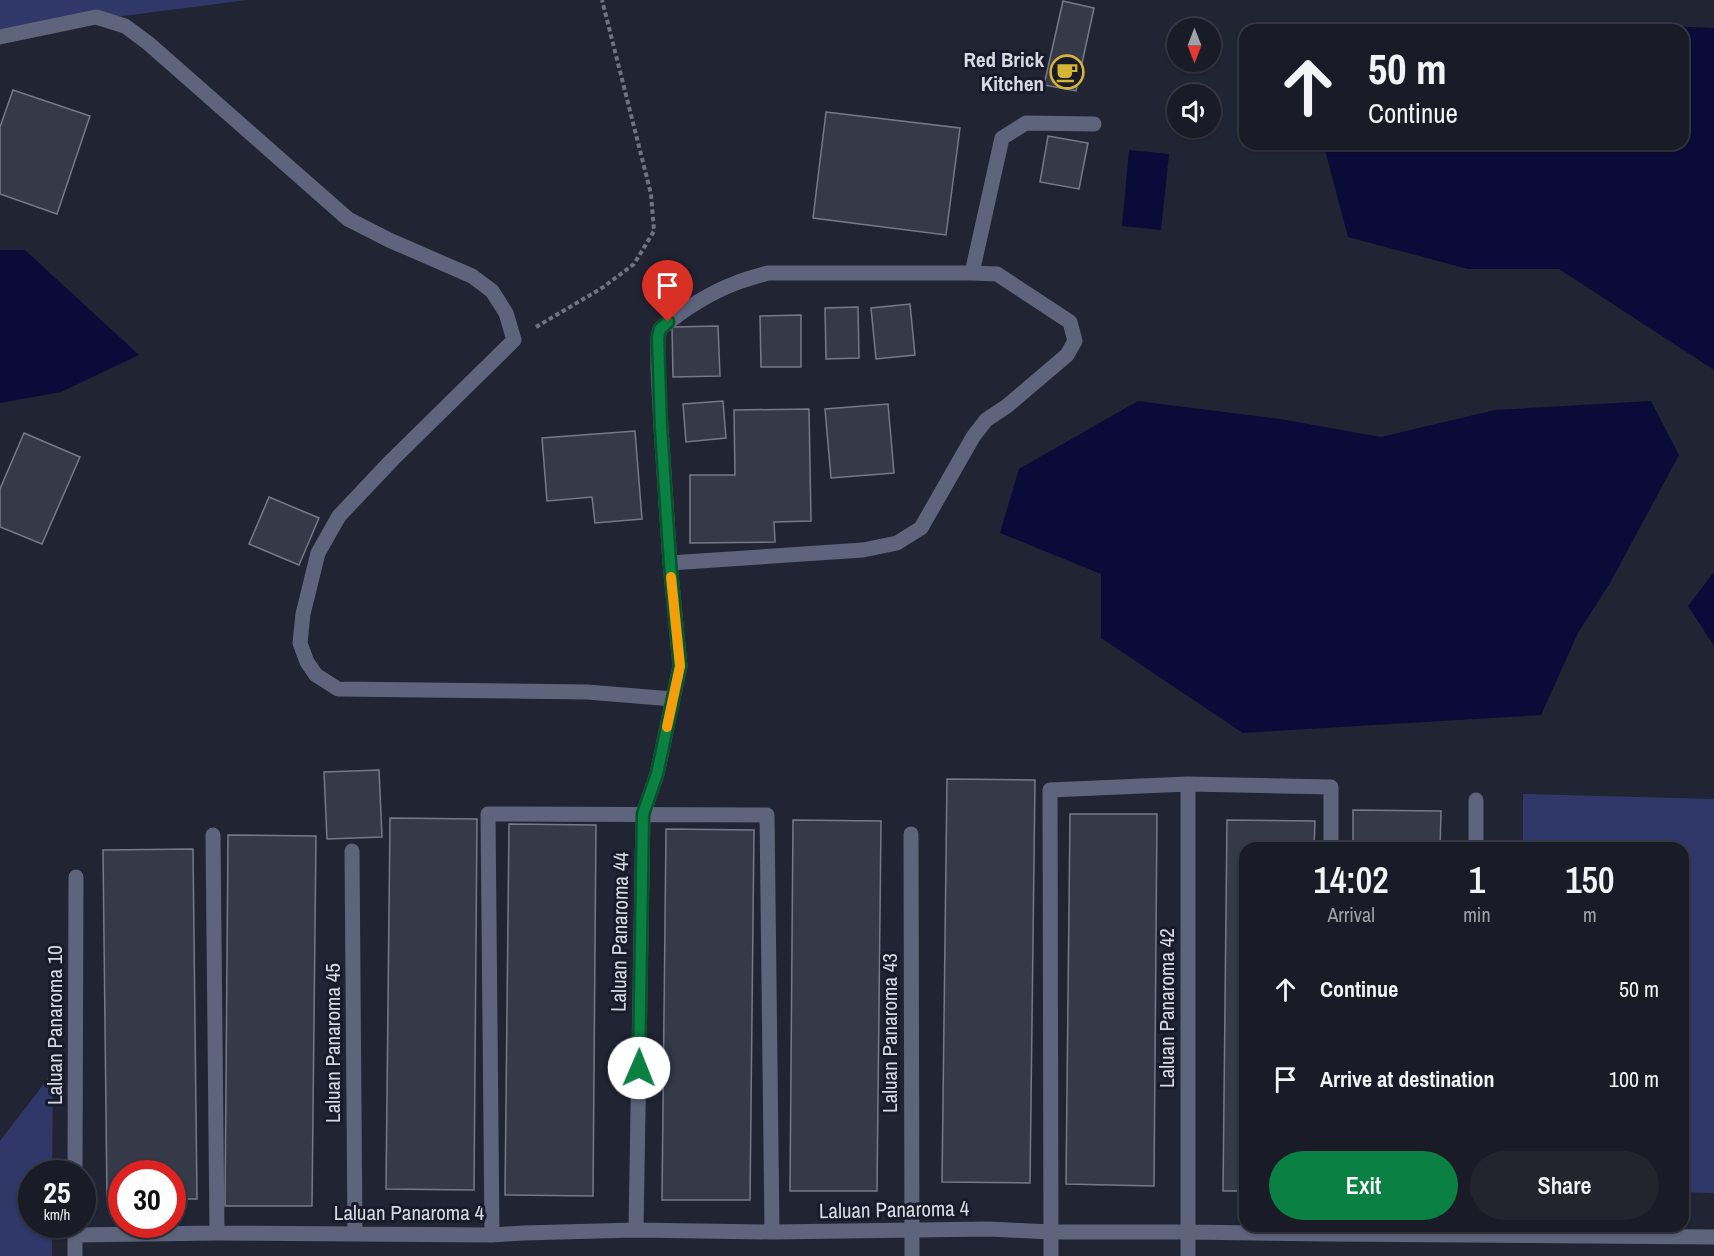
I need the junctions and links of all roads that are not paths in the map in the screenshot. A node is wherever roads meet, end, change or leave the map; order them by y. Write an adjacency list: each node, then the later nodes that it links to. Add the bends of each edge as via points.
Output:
1 (0, 37): 5 (street, via 96,17 125,26 348,219 472,276 492,291 506,313 514,340 339,516 318,553 300,643 316,675 338,689 587,692)
2 (1094, 124): 3 (street, via 1026,123 1002,138)
3 (972, 273): 4 (street, Laluan Panaroma 44, via 768,273 710,296 660,329 659,402); 4 (street, via 997,274 1070,322 1075,341 1067,355 986,420 921,528 897,543 863,550)
4 (670, 563): 5 (street, Laluan Panaroma 44, via 680,666)
5 (673, 699): 8 (street, Laluan Panaroma 44, via 657,774)
6 (1188, 784): 11 (street, via 1331,787); 21 (street, via 1050,790); 22 (street, Laluan Panaroma 42)
7 (1476, 800): 12 (street)
8 (643, 814): 17 (street, Laluan Panaroma 44); 20 (street, via 767,815); 26 (street, via 488,814)
9 (911, 834): 18 (street, Laluan Panaroma 43)
10 (213, 835): 24 (street)
11 (1331, 842)
12 (1476, 842)
13 (352, 851): 25 (street, Laluan Panaroma 45)
14 (76, 877): 15 (street, Laluan Panaroma 10)
15 (75, 1160)
16 (96, 1230): 24 (street, Laluan Panaroma 4)
17 (636, 1230): 20 (street, Laluan Panaroma 4); 26 (street, Laluan Panaroma 4)
18 (911, 1231): 20 (street, Laluan Panaroma 4); 21 (street, Laluan Panaroma 4); 30 (street, Laluan Panaroma 43)
19 (1239, 1231): 22 (street, Laluan Panaroma 4)
20 (772, 1232)
21 (1050, 1232): 22 (street, Laluan Panaroma 4); 31 (street)
22 (1188, 1232): 32 (street, Laluan Panaroma 42)
23 (1541, 1232): 27 (street, Laluan Panaroma 4)
24 (217, 1233): 25 (street, Laluan Panaroma 4)
25 (355, 1234): 26 (street, Laluan Panaroma 4)
26 (492, 1235)
27 (1714, 1237)
28 (75, 1238): 29 (street)
29 (75, 1256)
30 (912, 1256)
31 (1051, 1256)
32 (1188, 1256)

